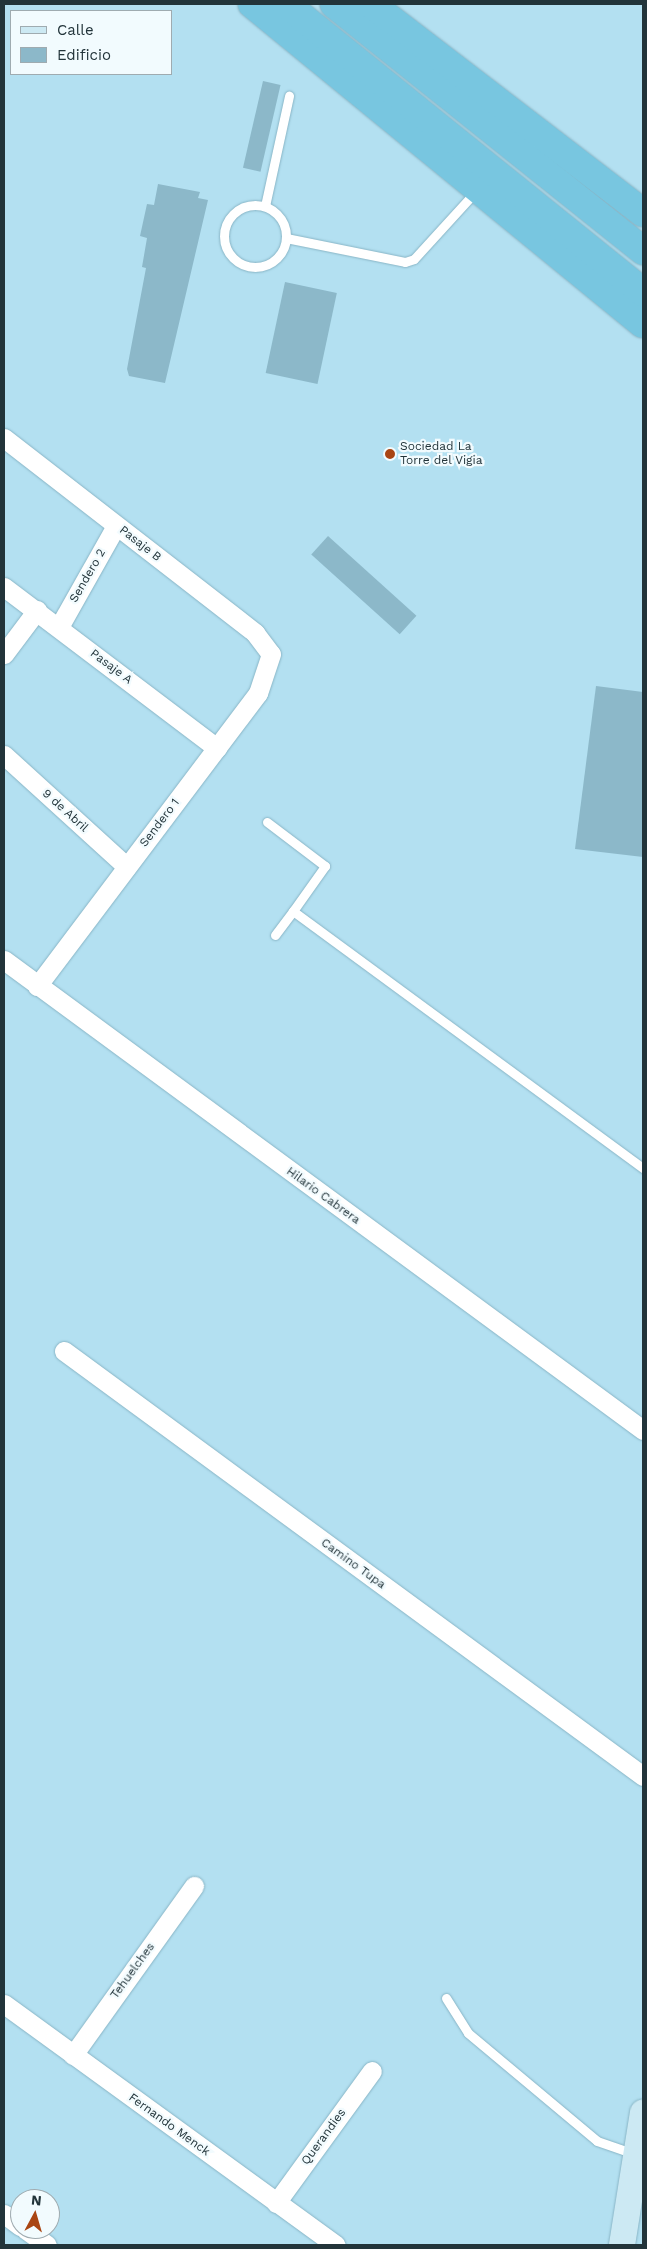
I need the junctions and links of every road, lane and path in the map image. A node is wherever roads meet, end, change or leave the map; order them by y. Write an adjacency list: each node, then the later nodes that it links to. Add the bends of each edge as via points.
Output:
1 (252, 4): 6 (highway)
2 (286, 4): 11 (highway)
3 (334, 4): 10 (highway)
4 (371, 4): 8 (highway)
5 (289, 96): 7 (lane)
6 (477, 190): 9 (lane, via 414,259 404,262); 12 (highway)
7 (265, 206): 9 (lane, via 277,213); 9 (lane, via 253,204 232,214 223,236 229,253 242,264 266,265 283,249)
8 (643, 214)
9 (286, 238)
10 (643, 251)
11 (643, 292)
12 (643, 324)
13 (4, 438): 14 (street, Pasaje B)
14 (116, 526): 17 (street, Sendero 2); 19 (street, Pasaje B, via 255,633)
15 (4, 587): 16 (street, Pasaje A)
16 (37, 610): 17 (street, Pasaje A); 18 (street)
17 (59, 627): 20 (street, Pasaje A)
18 (4, 654)
19 (271, 654): 20 (street, Sendero 1, via 258,693)
20 (217, 748): 23 (street, Sendero 1)
21 (4, 756): 23 (street, 9 de Abril)
22 (267, 822): 24 (lane, via 325,866)
23 (127, 868): 27 (street, Sendero 1)
24 (293, 911): 25 (lane); 28 (lane)
25 (276, 935)
26 (4, 960): 27 (street, Hilario Cabrera)
27 (38, 986): 30 (street, Hilario Cabrera)
28 (643, 1168)
29 (64, 1351): 31 (street, Camino Tupa)
30 (643, 1430)
31 (643, 1776)
32 (194, 1886): 35 (street, Tehuelches)
33 (446, 1998): 37 (lane, via 468,2033 597,2141)
34 (4, 2004): 35 (street, Fernando Menck)
35 (73, 2055): 38 (street, Fernando Menck)
36 (372, 2071): 38 (street, Querandies)
37 (641, 2136): 40 (main road)
38 (276, 2202): 39 (street, Fernando Menck)
39 (336, 2245)
40 (622, 2245)

